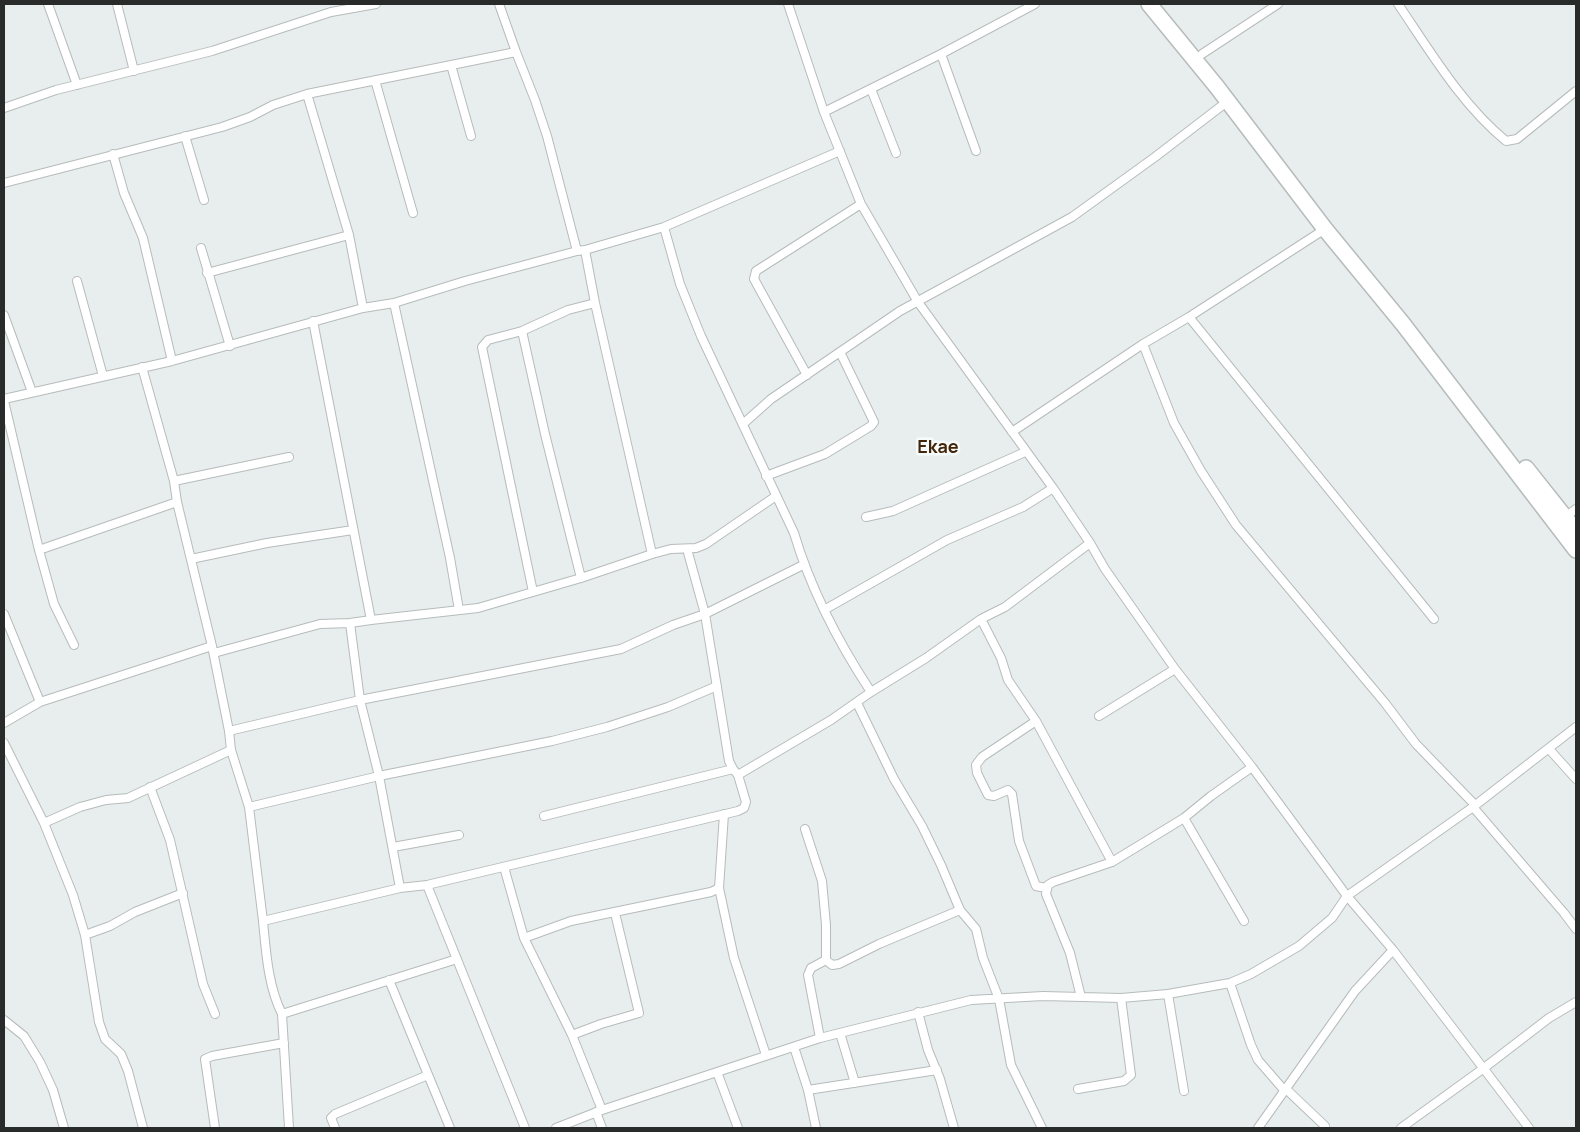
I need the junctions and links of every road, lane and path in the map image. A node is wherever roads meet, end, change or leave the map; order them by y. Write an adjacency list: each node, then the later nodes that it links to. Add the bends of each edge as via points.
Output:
1 (48, 4): 17 (street)
2 (117, 4): 15 (street)
3 (376, 4): 15 (street, via 331,12 212,51)
4 (499, 4): 11 (street)
5 (788, 4): 23 (street)
6 (1035, 4): 12 (street)
7 (1149, 4): 21 (highway)
8 (1162, 4): 13 (highway)
9 (1278, 4): 13 (street)
10 (1398, 4): 19 (street, via 1458,90 1506,141 1517,139)
11 (516, 52): 14 (street); 39 (street, via 536,100)
12 (940, 54): 18 (street); 27 (street)
13 (1202, 54): 68 (highway, via 1480,412)
14 (451, 66): 16 (street); 25 (street)
15 (134, 71): 17 (street)
16 (376, 80): 20 (street); 33 (street)
17 (78, 85): 22 (street)
18 (871, 89): 23 (street); 28 (street)
19 (1576, 91)
20 (307, 94): 24 (street, via 222,127); 36 (street)
21 (1228, 101): 35 (highway); 42 (street, via 1072,216)
22 (4, 108)
23 (824, 112): 26 (street)
24 (185, 136): 29 (street); 31 (street)
25 (470, 136)
26 (840, 151): 32 (street); 34 (street)
27 (976, 151)
28 (896, 153)
29 (113, 154): 30 (street); 53 (street, via 124,193 143,238)
30 (4, 183)
31 (204, 200)
32 (861, 204): 42 (street); 55 (street, via 754,274)
33 (412, 214)
34 (664, 227): 38 (street); 59 (street, via 680,284)
35 (1325, 229): 47 (street); 75 (highway, via 1403,324)
36 (349, 235): 40 (street); 45 (street)
37 (201, 248): 40 (street)
38 (586, 250): 39 (street); 44 (street)
39 (577, 251): 43 (street)
40 (207, 273): 51 (street)
41 (77, 281): 56 (street)
42 (918, 302): 52 (street); 60 (street)
43 (394, 303): 45 (street); 81 (street)
44 (595, 303): 49 (street, via 568,310); 76 (street)
45 (363, 308): 48 (street)
46 (4, 315): 57 (street)
47 (1189, 317): 50 (street); 86 (street)
48 (313, 322): 51 (street); 70 (street)
49 (522, 332): 79 (street); 80 (street, via 488,340 482,347)
50 (1143, 344): 60 (street); 110 (street, via 1174,423 1236,525 1385,702 1416,744)
51 (230, 346): 53 (street)
52 (840, 352): 55 (street); 63 (street, via 874,422 872,426 825,454)
53 (172, 360): 54 (street)
54 (142, 367): 56 (street); 64 (street)
55 (807, 375): 59 (street, via 771,399)
56 (102, 376): 57 (street)
57 (32, 392): 58 (street)
58 (4, 400): 74 (street)
59 (743, 424): 63 (street)
60 (1012, 432): 61 (street)
61 (1026, 452): 65 (street); 69 (street, via 893,511)
62 (289, 457): 64 (street)
63 (766, 476): 66 (street)
64 (174, 480): 67 (street)
65 (1053, 488): 72 (street); 82 (street, via 1023,507 947,540)
66 (776, 496): 73 (street, via 706,544); 78 (street, via 794,534)
67 (177, 502): 74 (street); 77 (street)
68 (1571, 513): 71 (highway)
69 (866, 517)
70 (352, 530): 77 (street, via 267,543); 87 (street)
71 (1576, 531)
72 (1090, 543): 85 (street, via 1005,607); 91 (street, via 1105,570)
73 (687, 549): 76 (street); 84 (street)
74 (39, 550): 89 (street, via 54,604)
75 (1576, 550)
76 (652, 554): 79 (street)
77 (191, 560): 90 (street)
78 (803, 565): 82 (street); 84 (street)
79 (581, 578): 80 (street)
80 (533, 592): 81 (street, via 478,608)
81 (459, 610): 87 (street)
82 (824, 610): 93 (street, via 848,658)
83 (4, 614): 95 (street)
84 (705, 614): 92 (street); 94 (street, via 622,649)
85 (981, 619): 93 (street); 98 (street, via 1001,658 1008,680)
86 (1434, 619)
87 (371, 620): 88 (street)
88 (350, 623): 90 (street, via 320,624); 94 (street)
89 (74, 645)
90 (213, 649): 95 (street); 101 (street)
91 (1175, 669): 97 (street); 105 (street)
92 (717, 686): 106 (street, via 729,761); 107 (street, via 607,728)
93 (871, 692): 96 (street)
94 (360, 700): 101 (street); 107 (street)
95 (40, 702): 99 (street)
96 (857, 703): 106 (street); 127 (street, via 937,858)
97 (1099, 716)
98 (1036, 721): 119 (street); 124 (street, via 982,757 976,765 988,795 1008,790 1012,794 1019,841 1032,878 1036,886)
99 (4, 723)
100 (1576, 727): 103 (street)
101 (229, 731): 104 (street)
102 (4, 743): 115 (street)
103 (1549, 749): 108 (street); 110 (street)
104 (231, 750): 109 (street); 111 (street)
105 (1252, 767): 114 (street); 126 (street)
106 (735, 772): 112 (street, via 746,802 744,808); 113 (street)
107 (379, 776): 111 (street); 118 (street)
108 (1576, 779)
109 (150, 787): 115 (street, via 128,798 80,807); 125 (street, via 170,840)
110 (1474, 806): 126 (street); 131 (street)
111 (249, 808): 130 (street)
112 (724, 814): 120 (street); 123 (street)
113 (544, 816)
114 (1184, 818): 119 (street); 129 (street)
115 (44, 823): 132 (street, via 73,895)
116 (805, 829): 136 (street, via 822,880)
117 (459, 835): 118 (street)
118 (392, 847): 122 (street)
119 (1112, 862): 124 (street, via 1053,882)
120 (504, 867): 121 (street); 133 (street)
121 (427, 885): 122 (street); 135 (street)
122 (400, 888): 130 (street)
123 (719, 888): 128 (street); 153 (street, via 734,958)
124 (1046, 888): 140 (street, via 1070,953)
125 (183, 893): 132 (street); 145 (street, via 203,984)
126 (1347, 896): 134 (street); 138 (street, via 1332,918 1299,946)
127 (960, 910): 136 (street, via 840,964 832,965); 142 (street, via 976,929)
128 (615, 913): 133 (street, via 571,921); 149 (street, via 639,1013)
129 (1244, 921)
130 (263, 922): 146 (street, via 275,1000)
131 (1576, 929)
132 (84, 935): 166 (street, via 99,1022 105,1039 121,1054)
133 (524, 938): 149 (street)
134 (1393, 950): 154 (street); 160 (street, via 1355,991)
135 (458, 959): 137 (street); 171 (street)
136 (826, 960): 150 (street, via 810,968 808,975)
137 (389, 980): 146 (street); 157 (street)
138 (1230, 983): 139 (street); 160 (street, via 1258,1060)
139 (1168, 994): 141 (street); 162 (street)
140 (1081, 997): 141 (street); 142 (street)
141 (1121, 998): 159 (street, via 1131,1075 1124,1081)
142 (999, 999): 144 (street, via 972,1000); 177 (street, via 1011,1065)
143 (1576, 1002): 154 (street, via 1549,1018)
144 (918, 1012): 148 (street); 155 (street)
145 (215, 1014)
146 (282, 1014): 151 (street)
147 (4, 1020): 165 (street, via 24,1036 40,1062 53,1090)
148 (840, 1032): 150 (street); 158 (street)
149 (572, 1035): 163 (street)
150 (820, 1038): 152 (street)
151 (284, 1043): 167 (street, via 205,1059); 168 (street)
152 (794, 1047): 153 (street); 161 (street)
153 (766, 1055): 156 (street)
154 (1484, 1068): 179 (street); 180 (street)
155 (937, 1070): 158 (street); 176 (street)
156 (717, 1072): 163 (street); 174 (street)
157 (428, 1075): 169 (street, via 335,1114 331,1118); 170 (street)
158 (855, 1082): 161 (street)
159 (1078, 1089)
160 (1284, 1089): 164 (street); 178 (street)
161 (808, 1090): 175 (street)
162 (1184, 1091)
163 (599, 1111): 172 (street); 173 (street)
164 (1325, 1126)
165 (64, 1128)
166 (143, 1128)
167 (215, 1128)
168 (289, 1128)
169 (334, 1128)
170 (450, 1128)
171 (525, 1128)
172 (556, 1128)
173 (602, 1128)
174 (738, 1128)
175 (816, 1128)
176 (954, 1128)
177 (1042, 1128)
178 (1258, 1128)
179 (1400, 1128)
180 (1529, 1128)

